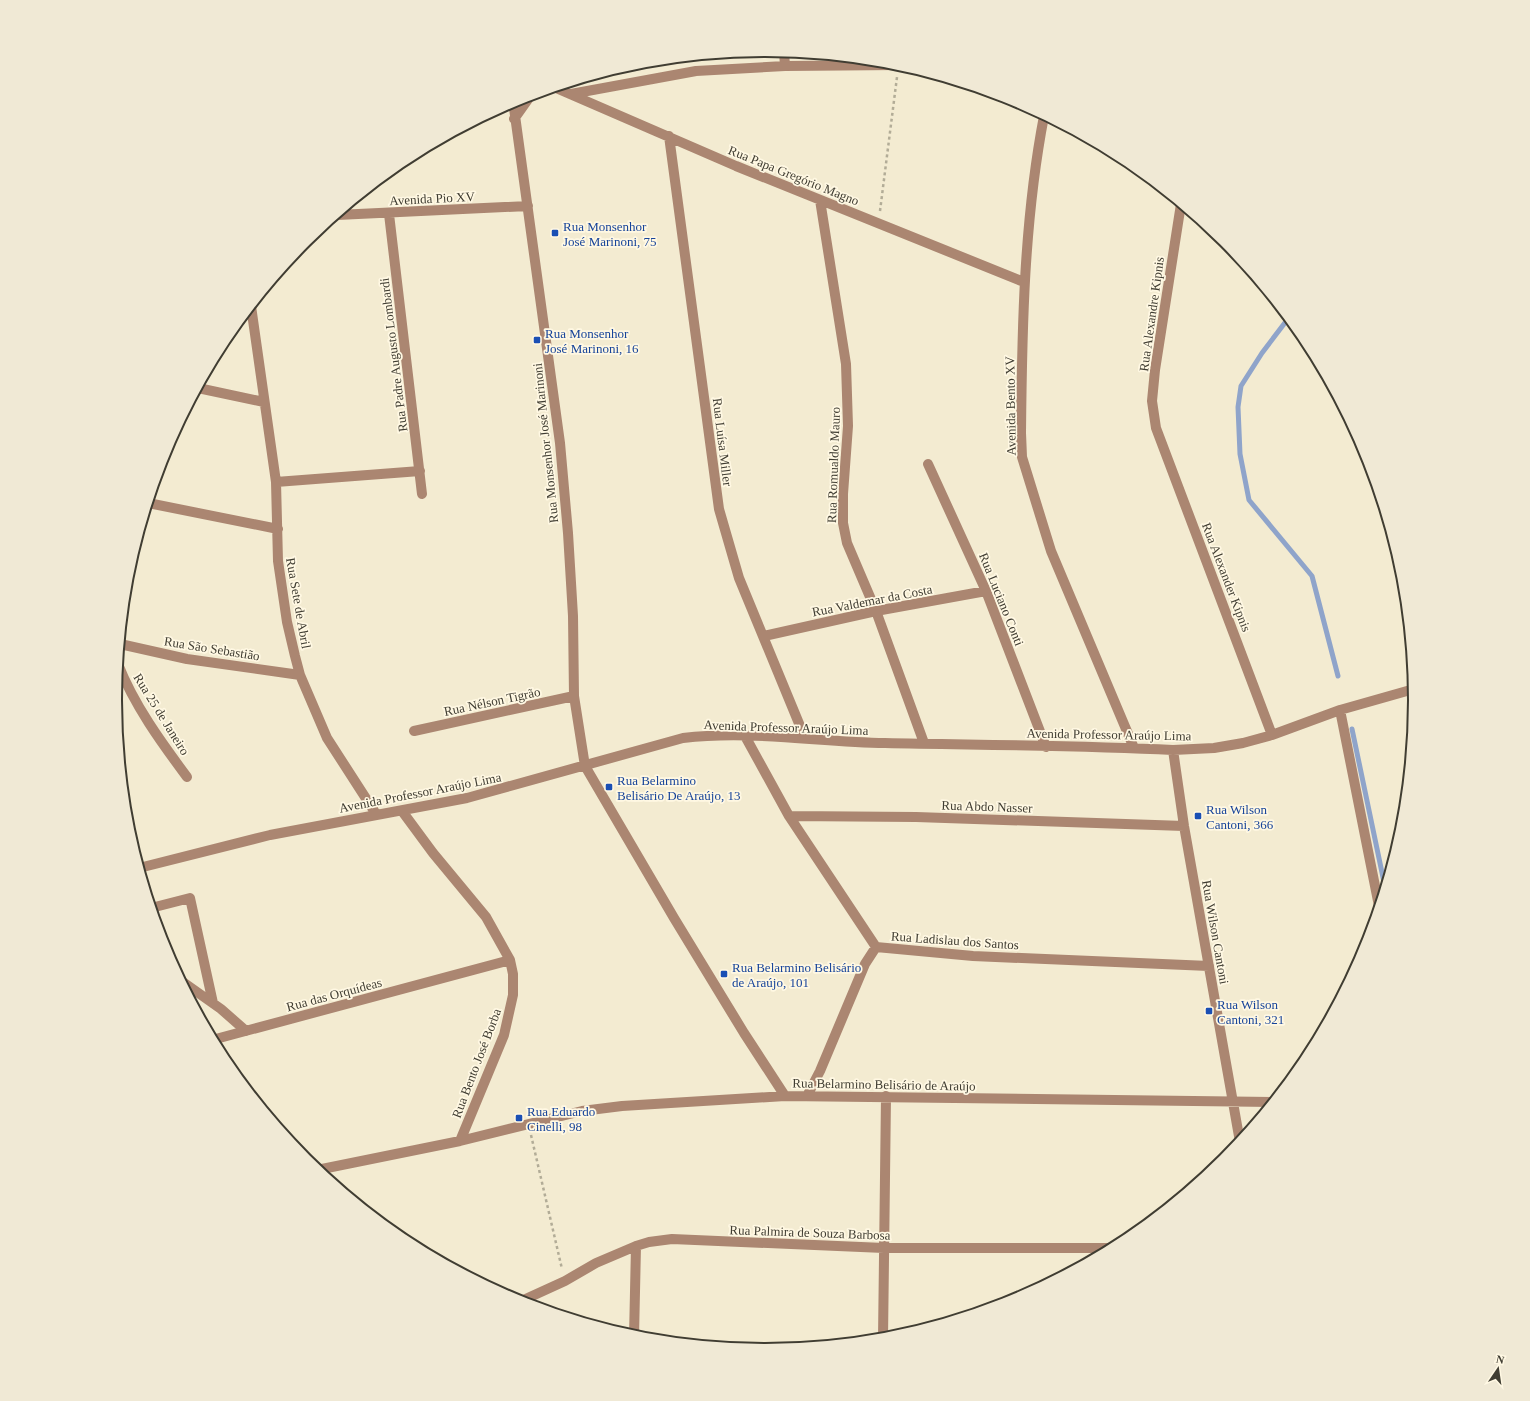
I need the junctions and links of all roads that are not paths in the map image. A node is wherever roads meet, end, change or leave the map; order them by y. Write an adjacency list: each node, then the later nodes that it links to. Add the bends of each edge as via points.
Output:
1 (784, 57): 3 (street)
2 (865, 65): 3 (street)
3 (785, 66): 4 (street, via 696,71)
4 (563, 91): 10 (street, Rua Papa Gregório Magno)
5 (525, 104): 8 (street)
6 (513, 108): 8 (street, Rua Monsenhor José Marinoni)
7 (511, 109): 8 (street, Rua Monsenhor José Marinoni)
8 (514, 119): 12 (street, Rua Monsenhor José Marinoni)
9 (1043, 120): 16 (street, Avenida Bento XV, via 1033,186)
10 (669, 136): 11 (street, Rua Papa Gregório Magno); 29 (street, Rua Luísa Miller, via 719,509 739,578)
11 (820, 200): 16 (street, Rua Papa Gregório Magno); 28 (street, Rua Romualdo Mauro, via 846,364 848,426 843,523 847,543)
12 (528, 206): 14 (street, Avenida Pio XV); 34 (street, Rua Monsenhor José Marinoni, via 548,346 565,499 573,616)
13 (1180, 210): 20 (street, Rua Alexandre Kipnis, via 1155,370 1152,401)
14 (389, 214): 15 (street, Avenida Pio XV); 22 (street, Rua Padre Augusto Lombardi)
15 (344, 215)
16 (1024, 282): 42 (street, Avenida Bento XV, via 1022,456 1051,551)
17 (252, 312): 19 (street, Rua Sete de Abril)
18 (203, 389): 19 (street)
19 (264, 402): 23 (street, Rua Sete de Abril)
20 (1156, 428): 37 (street, Rua Alexander Kipnis)
21 (928, 464): 27 (street, Rua Luciano Conti)
22 (420, 471): 23 (street); 24 (street, Rua Padre Augusto Lombardi)
23 (276, 482): 26 (street, Rua Sete de Abril)
24 (422, 494)
25 (153, 504): 26 (street)
26 (278, 529): 32 (street, Rua Sete de Abril, via 281,586)
27 (986, 591): 28 (street, Rua Valdemar da Costa); 41 (street, Rua Luciano Conti)
28 (876, 612): 29 (street, Rua Valdemar da Costa); 40 (street, Rua Romualdo Mauro)
29 (764, 636): 39 (street, Rua Luísa Miller)
30 (124, 645): 32 (street, Rua São Sebastião, via 187,659)
31 (123, 674): 45 (street, Rua 25 de Janeiro, via 137,704)
32 (300, 675): 47 (street, Rua Sete de Abril, via 327,738)
33 (1408, 691): 35 (street, Avenida Professor Araújo Lima)
34 (574, 696): 36 (street, Rua Nélson Tigrão); 44 (street, Rua Monsenhor José Marinoni)
35 (1340, 710): 37 (street, Avenida Professor Araújo Lima); 51 (street)
36 (414, 731)
37 (1272, 735): 43 (street, Avenida Professor Araújo Lima, via 1214,748)
38 (745, 736): 39 (street, Avenida Professor Araújo Lima); 44 (street, Avenida Professor Araújo Lima, via 683,738); 48 (street, Rua Ladislau dos Santos)
39 (805, 738): 40 (street, Avenida Professor Araújo Lima, via 885,743)
40 (924, 742): 41 (street, Avenida Professor Araújo Lima)
41 (1046, 747): 42 (street, Avenida Professor Araújo Lima)
42 (1134, 748): 43 (street, Avenida Professor Araújo Lima)
43 (1173, 750): 49 (street, Rua Wilson Cantoni)
44 (585, 766): 46 (street, Avenida Professor Araújo Lima, via 466,798); 60 (street, Rua Belarmino Belisário de Araújo, via 678,925)
45 (187, 777)
46 (402, 811): 47 (street, Avenida Professor Araújo Lima); 54 (street, Rua Bento José Borba, via 486,917)
47 (376, 814): 50 (street, Avenida Professor Araújo Lima, via 270,835)
48 (789, 816): 49 (street, Rua Abdo Nasser, via 916,817); 53 (street, Rua Ladislau dos Santos)
49 (1184, 826): 55 (street, Rua Wilson Cantoni)
50 (143, 867)
51 (1377, 897)
52 (156, 907): 57 (street, via 190,898)
53 (876, 947): 55 (street, Rua Ladislau dos Santos, via 973,956); 61 (street, via 865,964)
54 (510, 960): 58 (street, Rua das Orquídeas); 66 (street, Rua Bento José Borba, via 513,995 510,1016)
55 (1209, 966): 63 (street, Rua Wilson Cantoni)
56 (188, 986): 57 (street)
57 (213, 1002): 58 (street)
58 (246, 1031): 59 (street, Rua das Orquídeas)
59 (218, 1038)
60 (785, 1096): 61 (street, Rua Belarmino Belisário de Araújo); 66 (street, via 622,1106 582,1111)
61 (807, 1096): 62 (street, Rua Belarmino Belisário de Araújo)
62 (886, 1096): 63 (street, Rua Belarmino Belisário de Araújo); 69 (street)
63 (1233, 1102): 64 (street, Rua Belarmino Belisário de Araújo); 65 (street, Rua Wilson Cantoni)
64 (1268, 1102)
65 (1239, 1136)
66 (460, 1141): 67 (street)
67 (324, 1169)
68 (636, 1246): 69 (street, Rua Palmira de Souza Barbosa, via 664,1240 692,1239); 71 (street, Rua Palmira de Souza Barbosa); 72 (street)
69 (884, 1248): 70 (street, Rua Palmira de Souza Barbosa); 73 (street)
70 (1103, 1248)
71 (527, 1298)
72 (634, 1331)
73 (883, 1333)

